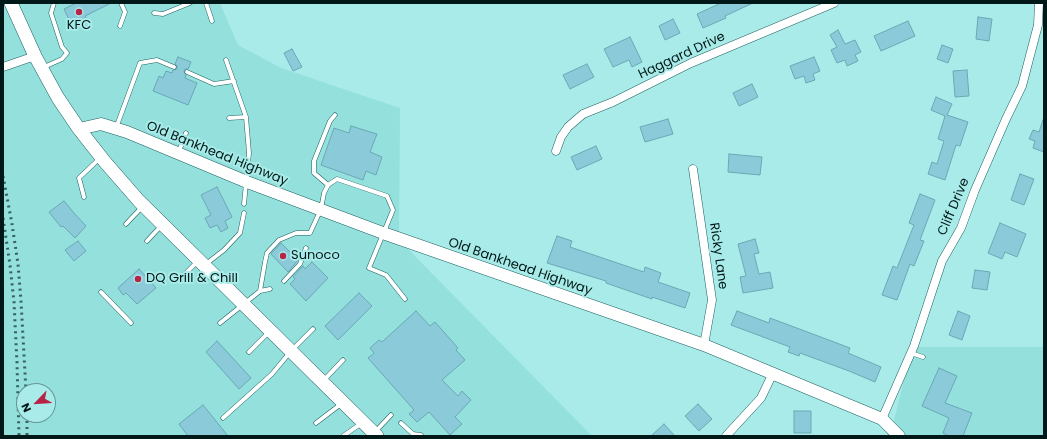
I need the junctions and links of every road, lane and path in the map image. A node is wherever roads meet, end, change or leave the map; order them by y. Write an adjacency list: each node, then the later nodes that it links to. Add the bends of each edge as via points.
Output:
1 (11, 3): 11 (main road)
2 (54, 3): 15 (lane, via 51,13 66,53 62,59)
3 (121, 3): 10 (lane, via 125,12)
4 (190, 3): 8 (lane, via 163,14)
5 (206, 3): 9 (lane)
6 (834, 3): 24 (street, Haggard Drive, via 691,63 583,114 560,137)
7 (1039, 3): 55 (street, Cliff Drive, via 1038,25 1022,86 975,190 961,228 942,260)
8 (154, 13)
9 (212, 21)
10 (120, 26)
11 (35, 56): 13 (street); 15 (main road)
12 (226, 60): 17 (lane)
13 (3, 67)
14 (174, 67): 22 (lane, via 157,60 140,63)
15 (41, 68): 21 (main road)
16 (187, 72): 17 (lane, via 214,84)
17 (234, 81): 19 (lane)
18 (335, 116): 29 (lane, via 330,121 314,161 314,173)
19 (246, 117): 20 (lane); 28 (lane, via 249,153)
20 (229, 118)
21 (79, 129): 22 (street, Old Bankhead Highway, via 101,124); 26 (main road)
22 (121, 130): 25 (street, Old Bankhead Highway)
23 (186, 133): 25 (lane)
24 (556, 151)
25 (178, 154): 28 (street, Old Bankhead Highway)
26 (101, 157): 30 (lane, via 79,178); 32 (main road)
27 (693, 169): 52 (street, Ricky Lane, via 712,300)
28 (247, 182): 31 (lane); 33 (street, Old Bankhead Highway)
29 (328, 185): 33 (lane); 37 (lane, via 337,179 387,196 393,210)
30 (84, 197)
31 (244, 204)
32 (144, 205): 35 (lane); 36 (main road)
33 (321, 209): 37 (street, Old Bankhead Highway); 44 (lane, via 310,233 296,233 279,240 268,253)
34 (244, 213): 40 (lane, via 240,233 224,250)
35 (126, 224)
36 (163, 224): 38 (lane); 40 (main road)
37 (383, 233): 46 (lane, via 369,268 386,275); 52 (street, Old Bankhead Highway)
38 (147, 241)
39 (306, 248): 42 (lane, via 300,264)
40 (202, 263): 41 (lane); 47 (main road)
41 (183, 276)
42 (284, 281)
43 (270, 289): 44 (lane)
44 (260, 291): 47 (lane)
45 (101, 292): 48 (lane)
46 (405, 299)
47 (243, 304): 49 (lane); 51 (main road)
48 (131, 323)
49 (220, 323)
50 (313, 329): 53 (lane)
51 (270, 331): 53 (main road); 54 (lane)
52 (704, 345): 58 (street, Old Bankhead Highway)
53 (291, 351): 59 (main road); 62 (lane, via 272,374)
54 (249, 352)
55 (911, 352): 56 (lane); 63 (street, Cliff Drive)
56 (923, 357)
57 (343, 360): 59 (lane)
58 (773, 373): 63 (street, Old Bankhead Highway); 71 (street, via 761,398)
59 (322, 382): 60 (main road)
60 (343, 403): 64 (main road); 65 (lane)
61 (391, 415): 67 (lane)
62 (223, 418)
63 (882, 419): 72 (street, Old Bankhead Highway)
64 (363, 422): 67 (main road); 70 (lane)
65 (316, 423)
66 (401, 423): 68 (lane)
67 (375, 435)
68 (412, 435): 69 (lane)
69 (421, 435)
70 (342, 436)
71 (726, 436)
72 (899, 436)

